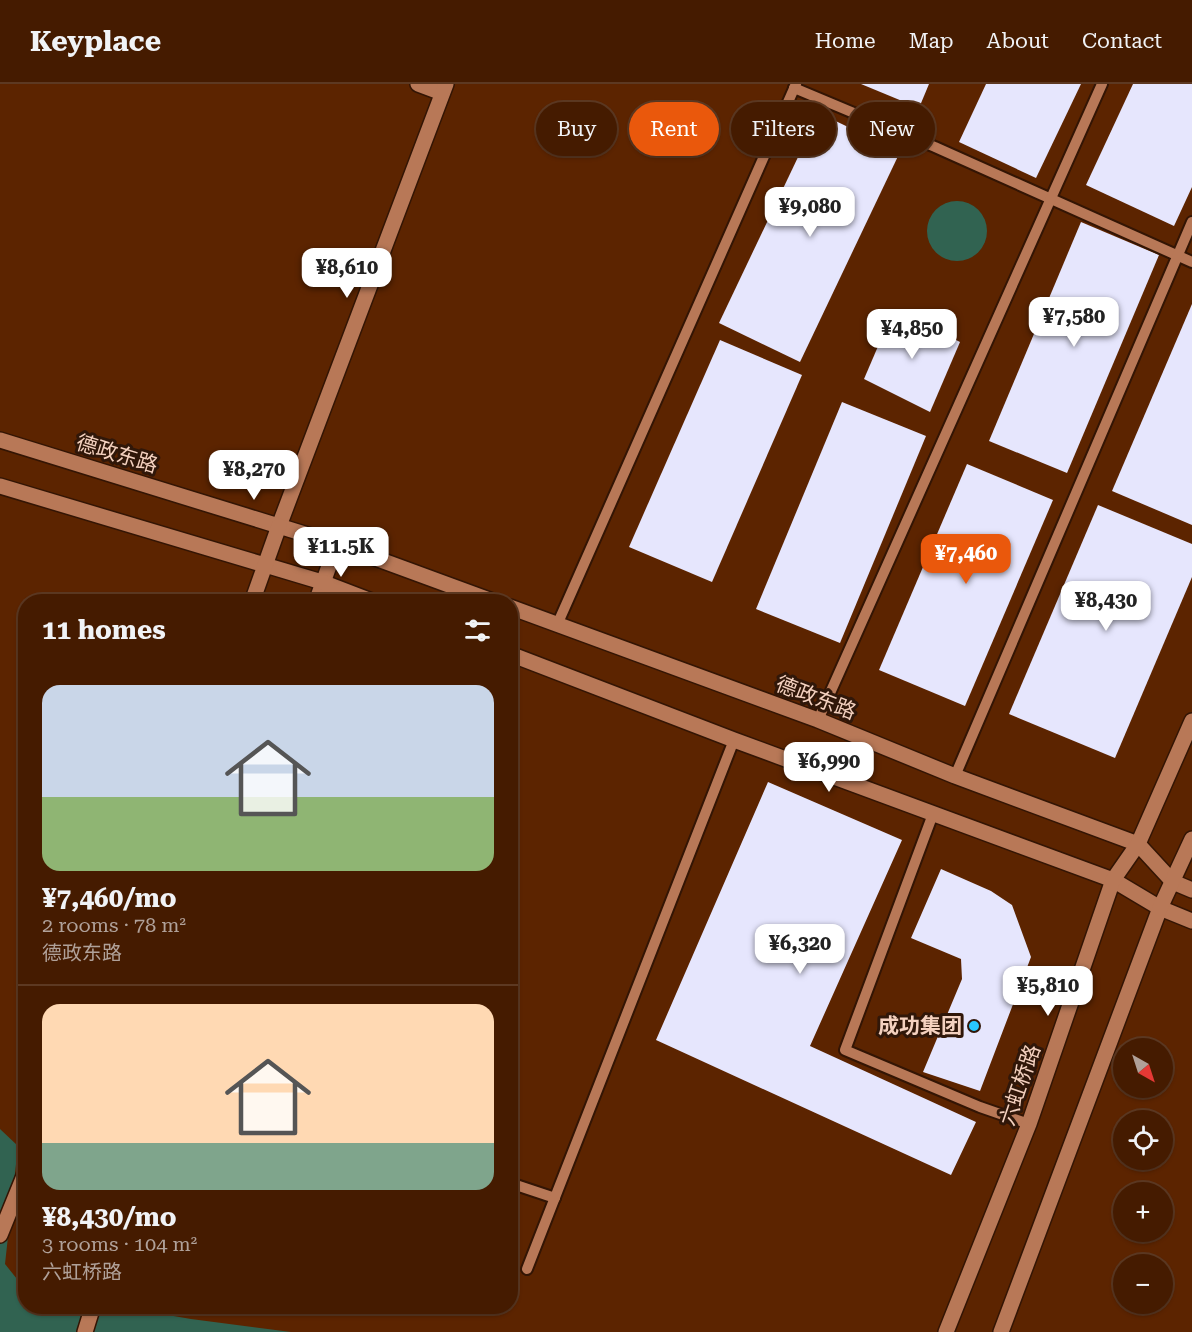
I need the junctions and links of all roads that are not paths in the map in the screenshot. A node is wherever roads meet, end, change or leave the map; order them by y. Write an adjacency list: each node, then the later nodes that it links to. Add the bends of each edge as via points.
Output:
1 (418, 84): 4 (main road)
2 (1102, 84): 5 (lane)
3 (795, 86): 5 (lane); 20 (lane)
4 (444, 89): 11 (main road)
5 (1050, 199): 7 (lane); 22 (lane)
6 (1192, 222): 7 (lane)
7 (1177, 255): 8 (lane); 25 (lane)
8 (1192, 262)
9 (0, 440): 11 (main road, 德政东路)
10 (0, 486): 13 (main road)
11 (279, 526): 12 (main road, 德政东路); 13 (main road)
12 (337, 544): 14 (main road); 18 (main road, 德政东路)
13 (266, 565): 14 (main road); 15 (main road)
14 (322, 582): 16 (main road); 17 (main road)
15 (255, 594)
16 (318, 594)
17 (353, 594)
18 (473, 594)
19 (518, 610): 20 (main road, 德政东路)
20 (557, 625): 22 (main road, 德政东路)
21 (518, 657): 24 (main road)
22 (818, 720): 25 (main road, 德政东路)
23 (1192, 721): 28 (main road, 六虹桥路)
24 (734, 740): 26 (main road); 37 (lane)
25 (955, 776): 28 (main road, 德政东路)
26 (933, 814): 29 (main road); 34 (lane, via 845,1050)
27 (1192, 839): 30 (main road)
28 (1138, 844): 29 (main road, 六虹桥路); 30 (main road, 德政东路)
29 (1113, 880): 32 (main road); 34 (main road, 六虹桥路)
30 (1173, 882): 31 (main road, 德政东路); 32 (main road)
31 (1192, 890)
32 (1160, 908): 33 (main road); 43 (main road)
33 (1192, 921)
34 (1029, 1124): 42 (main road, 六虹桥路)
35 (518, 1186): 37 (lane)
36 (18, 1191): 38 (main road)
37 (555, 1198): 39 (lane)
38 (2, 1230)
39 (527, 1269)
40 (91, 1314): 41 (main road)
41 (85, 1332)
42 (946, 1332)
43 (1001, 1332)

